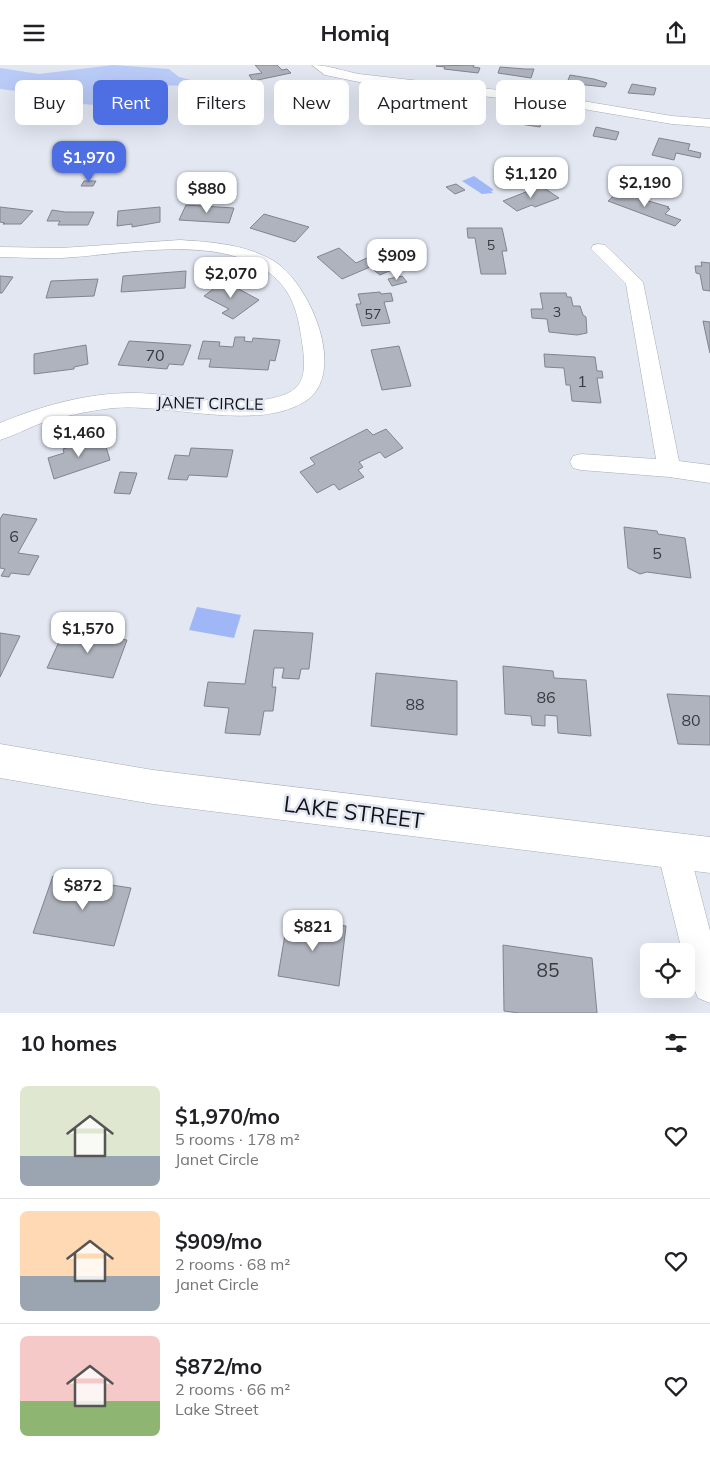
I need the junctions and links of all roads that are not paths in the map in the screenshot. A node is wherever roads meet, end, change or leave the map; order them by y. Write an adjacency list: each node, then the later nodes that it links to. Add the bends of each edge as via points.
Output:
1 (318, 65): 2 (street, via 329,72 359,78)
2 (710, 123)
3 (599, 249): 7 (street, via 634,282)
4 (0, 252): 5 (street, JANET CIRCLE, via 59,253 161,245 202,246 245,255 268,265 286,278 297,294 310,329 316,370 310,386 286,402 263,406 189,406 132,400 89,404 35,416)
5 (0, 432)
6 (581, 462): 7 (street)
7 (669, 468): 8 (street)
8 (710, 474)
9 (0, 761): 10 (street, LAKE STREET, via 153,787)
10 (673, 850): 11 (street, LAKE STREET); 12 (street)
11 (710, 855)
12 (710, 986)

